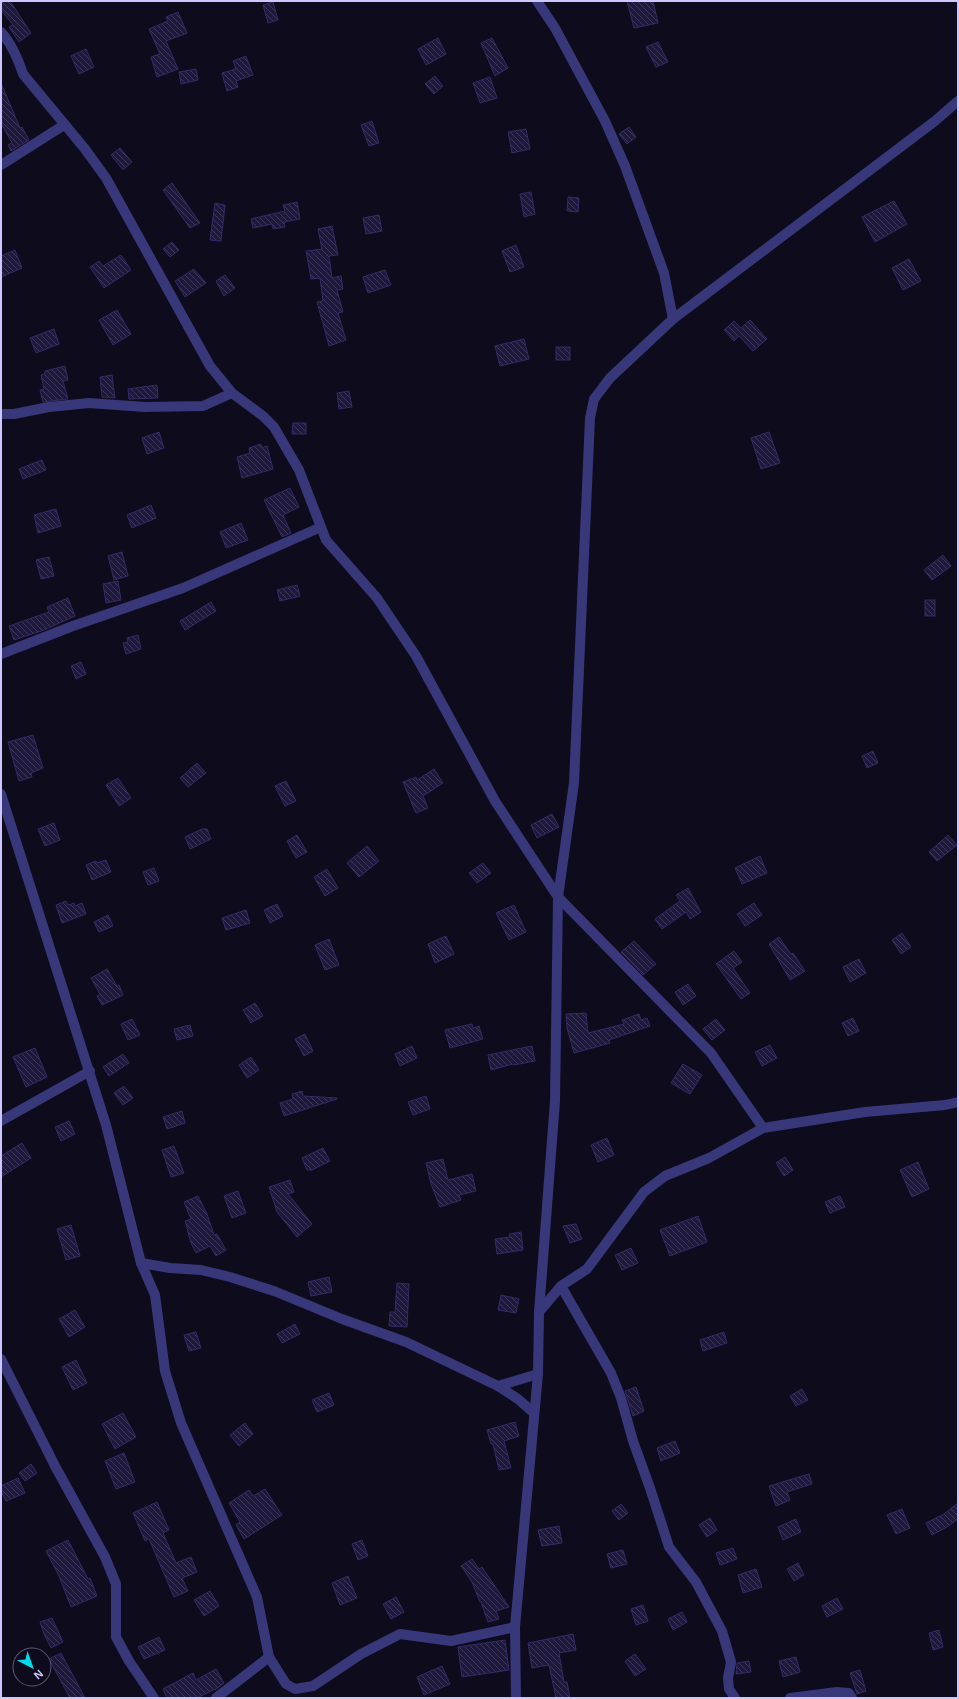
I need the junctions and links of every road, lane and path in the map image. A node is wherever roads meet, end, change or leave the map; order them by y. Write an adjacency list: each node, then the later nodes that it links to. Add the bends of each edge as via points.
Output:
1 (536, 1): 6 (street, via 555,28 605,121 625,166 664,273)
2 (1, 32): 4 (street, via 19,62 23,74)
3 (958, 101): 6 (street)
4 (64, 125): 5 (street); 7 (street, via 106,178 210,366)
5 (1, 165)
6 (673, 319): 13 (street, via 610,378 594,399 590,418 574,783)
7 (232, 393): 8 (street, via 203,406 145,407 89,403); 9 (street, via 274,427 299,470)
8 (1, 414)
9 (321, 526): 10 (street, via 183,588); 13 (street, via 326,540 376,598 416,656 495,801)
10 (1, 654)
11 (1, 794): 12 (street)
12 (3, 807): 14 (street)
13 (558, 897): 17 (street, via 711,1054); 20 (street, via 555,1101)
14 (90, 1071): 16 (street); 18 (street)
15 (958, 1102): 17 (street, via 865,1112)
16 (1, 1121)
17 (763, 1128): 19 (street, via 709,1158 665,1176 644,1192 587,1269)
18 (141, 1263): 23 (street, via 201,1270 274,1291 406,1342); 26 (street, via 155,1295 165,1371 181,1424 257,1598)
19 (560, 1286): 20 (street); 30 (street, via 611,1373 669,1547 696,1582 722,1631 731,1662 729,1689)
20 (539, 1312): 22 (street)
21 (1, 1359): 27 (street, via 105,1557 116,1584 116,1637)
22 (538, 1374): 23 (street); 24 (street)
23 (498, 1386): 24 (street, via 518,1399)
24 (534, 1414): 25 (street)
25 (515, 1627): 26 (street, via 451,1641 400,1634 360,1654 313,1686 296,1689 286,1684); 29 (street)
26 (269, 1657): 28 (street)
27 (154, 1698)
28 (216, 1698)
29 (516, 1698)
30 (735, 1698)
31 (790, 1698): 32 (street, via 837,1692 849,1693)
32 (852, 1698)

